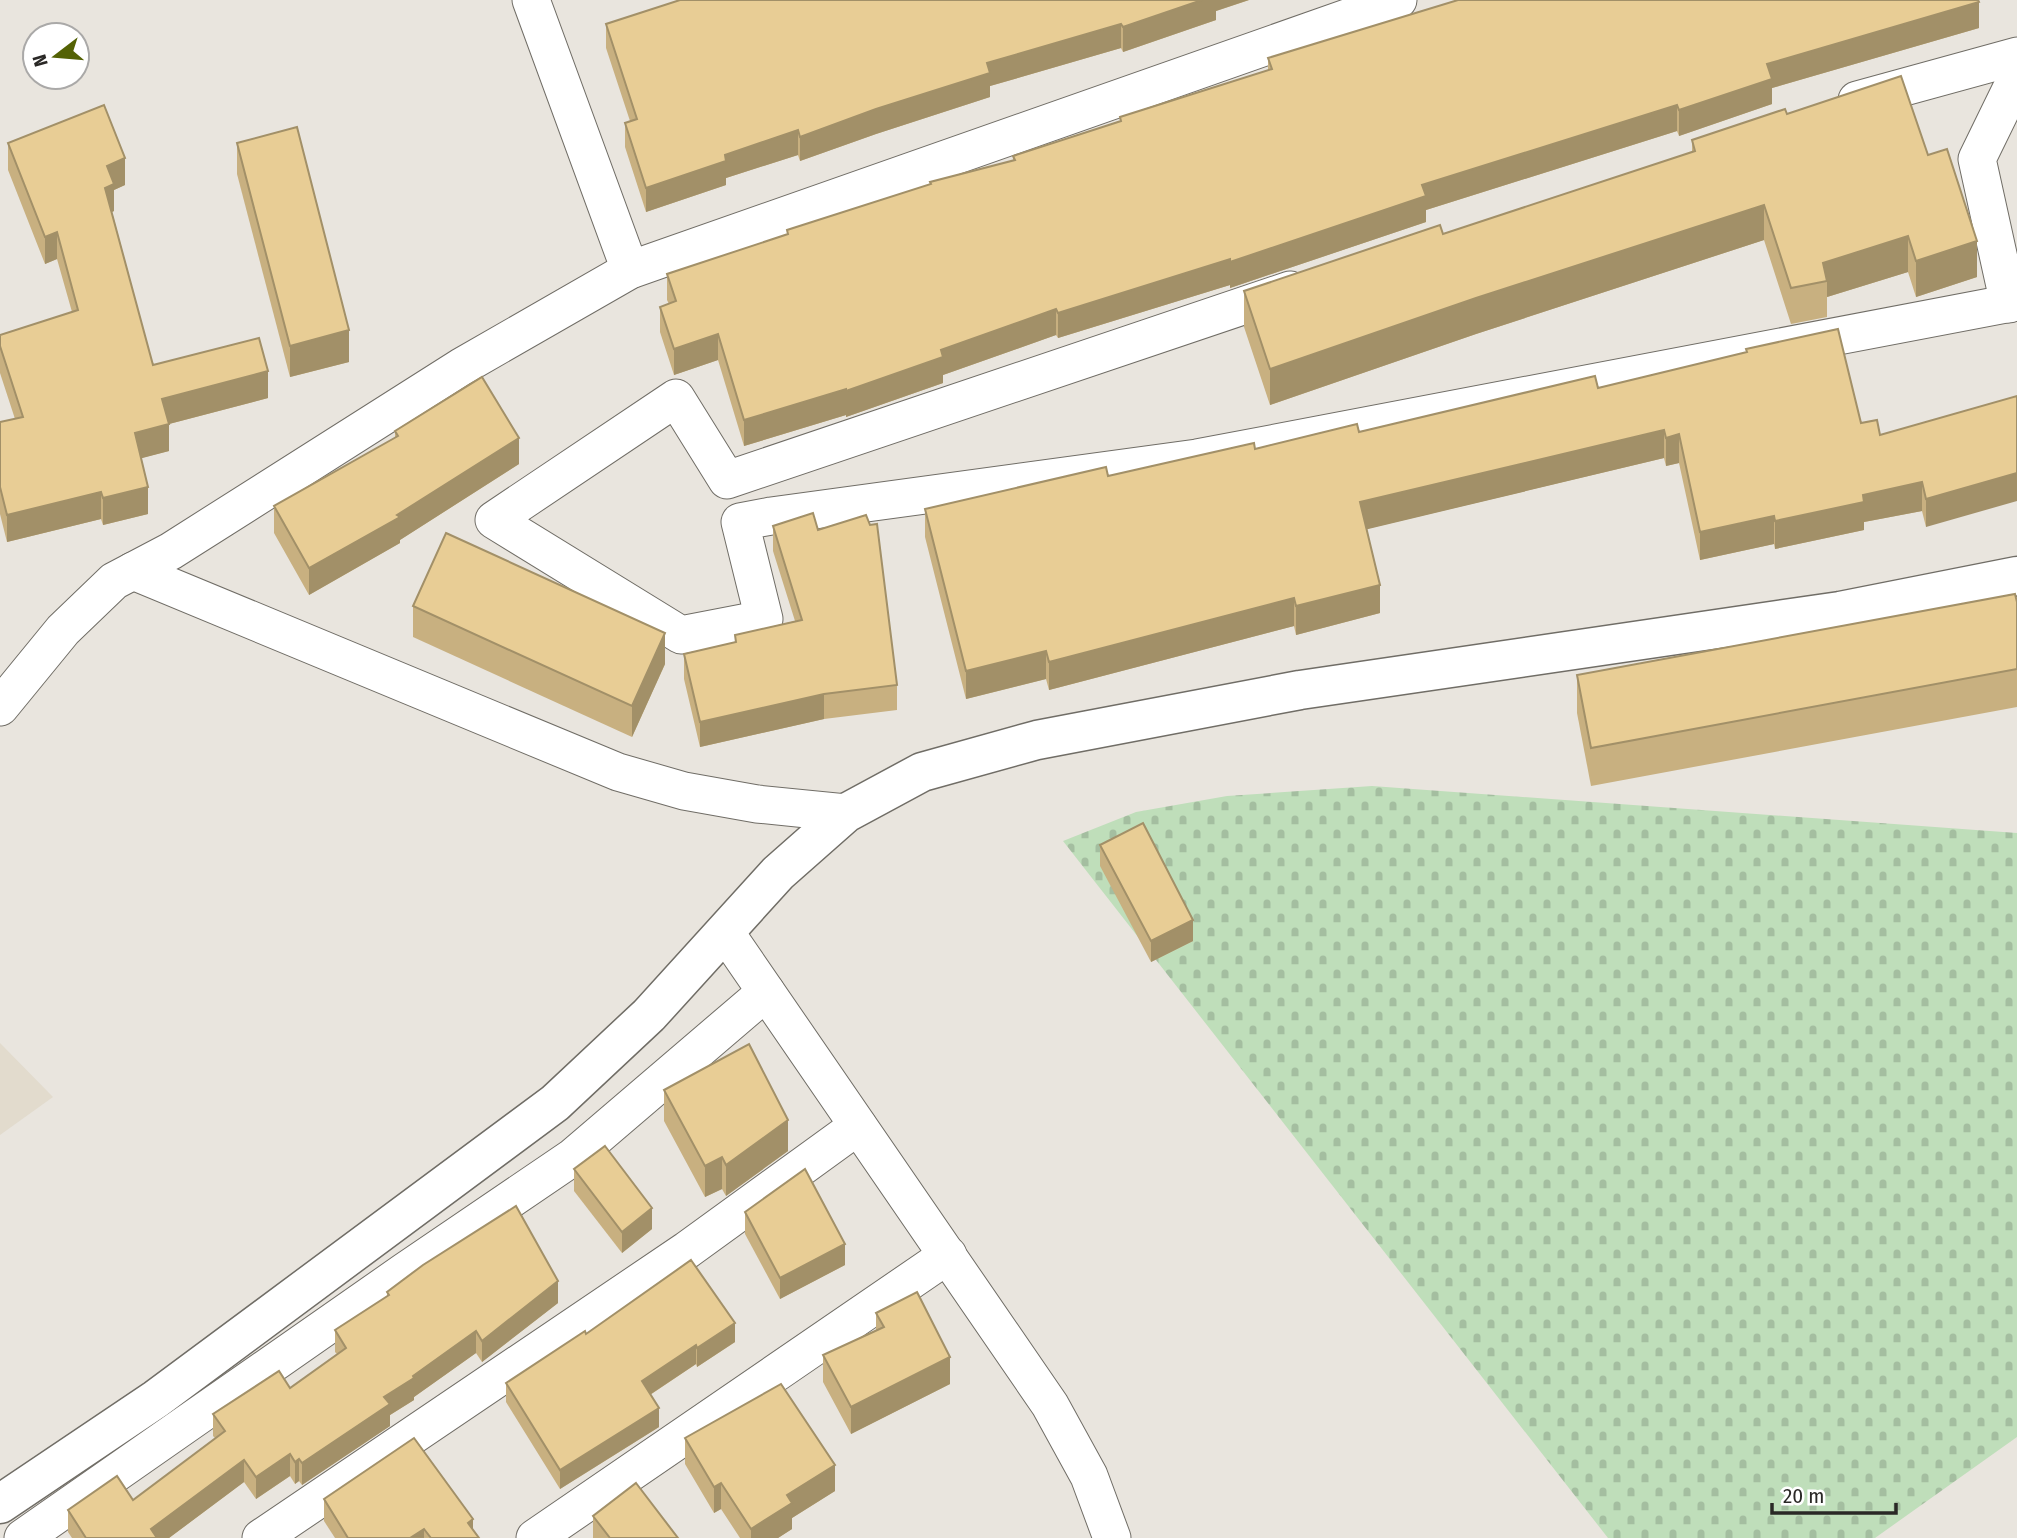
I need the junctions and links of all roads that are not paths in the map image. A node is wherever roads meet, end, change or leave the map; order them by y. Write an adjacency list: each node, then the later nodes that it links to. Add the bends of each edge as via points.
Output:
1 (531, 0): 6 (street)
2 (1398, 0): 6 (street)
3 (2017, 56): 5 (street)
4 (2017, 77): 8 (street, via 1977,159)
5 (1821, 110)
6 (630, 270): 9 (street, via 461,367)
7 (1320, 280): 8 (street, via 727,480 676,398 494,520 681,635 764,619 740,522 1196,458)
8 (2013, 303)
9 (133, 571): 11 (street, via 114,582 63,630); 12 (street, via 618,772 745,802)
10 (2017, 576): 12 (main road, via 1840,611 1300,690 1037,740 922,772)
11 (0, 707)
12 (846, 813): 13 (main road, via 778,873)
13 (724, 932): 14 (street); 17 (main road, via 649,1015 555,1103 156,1399)
14 (766, 992): 15 (street); 18 (street, via 573,1157)
15 (858, 1126): 16 (street); 19 (street, via 687,1250)
16 (948, 1255): 20 (street); 21 (street, via 1051,1405 1089,1476)
17 (0, 1504)
18 (23, 1538)
19 (261, 1538)
20 (535, 1538)
21 (1112, 1538)

